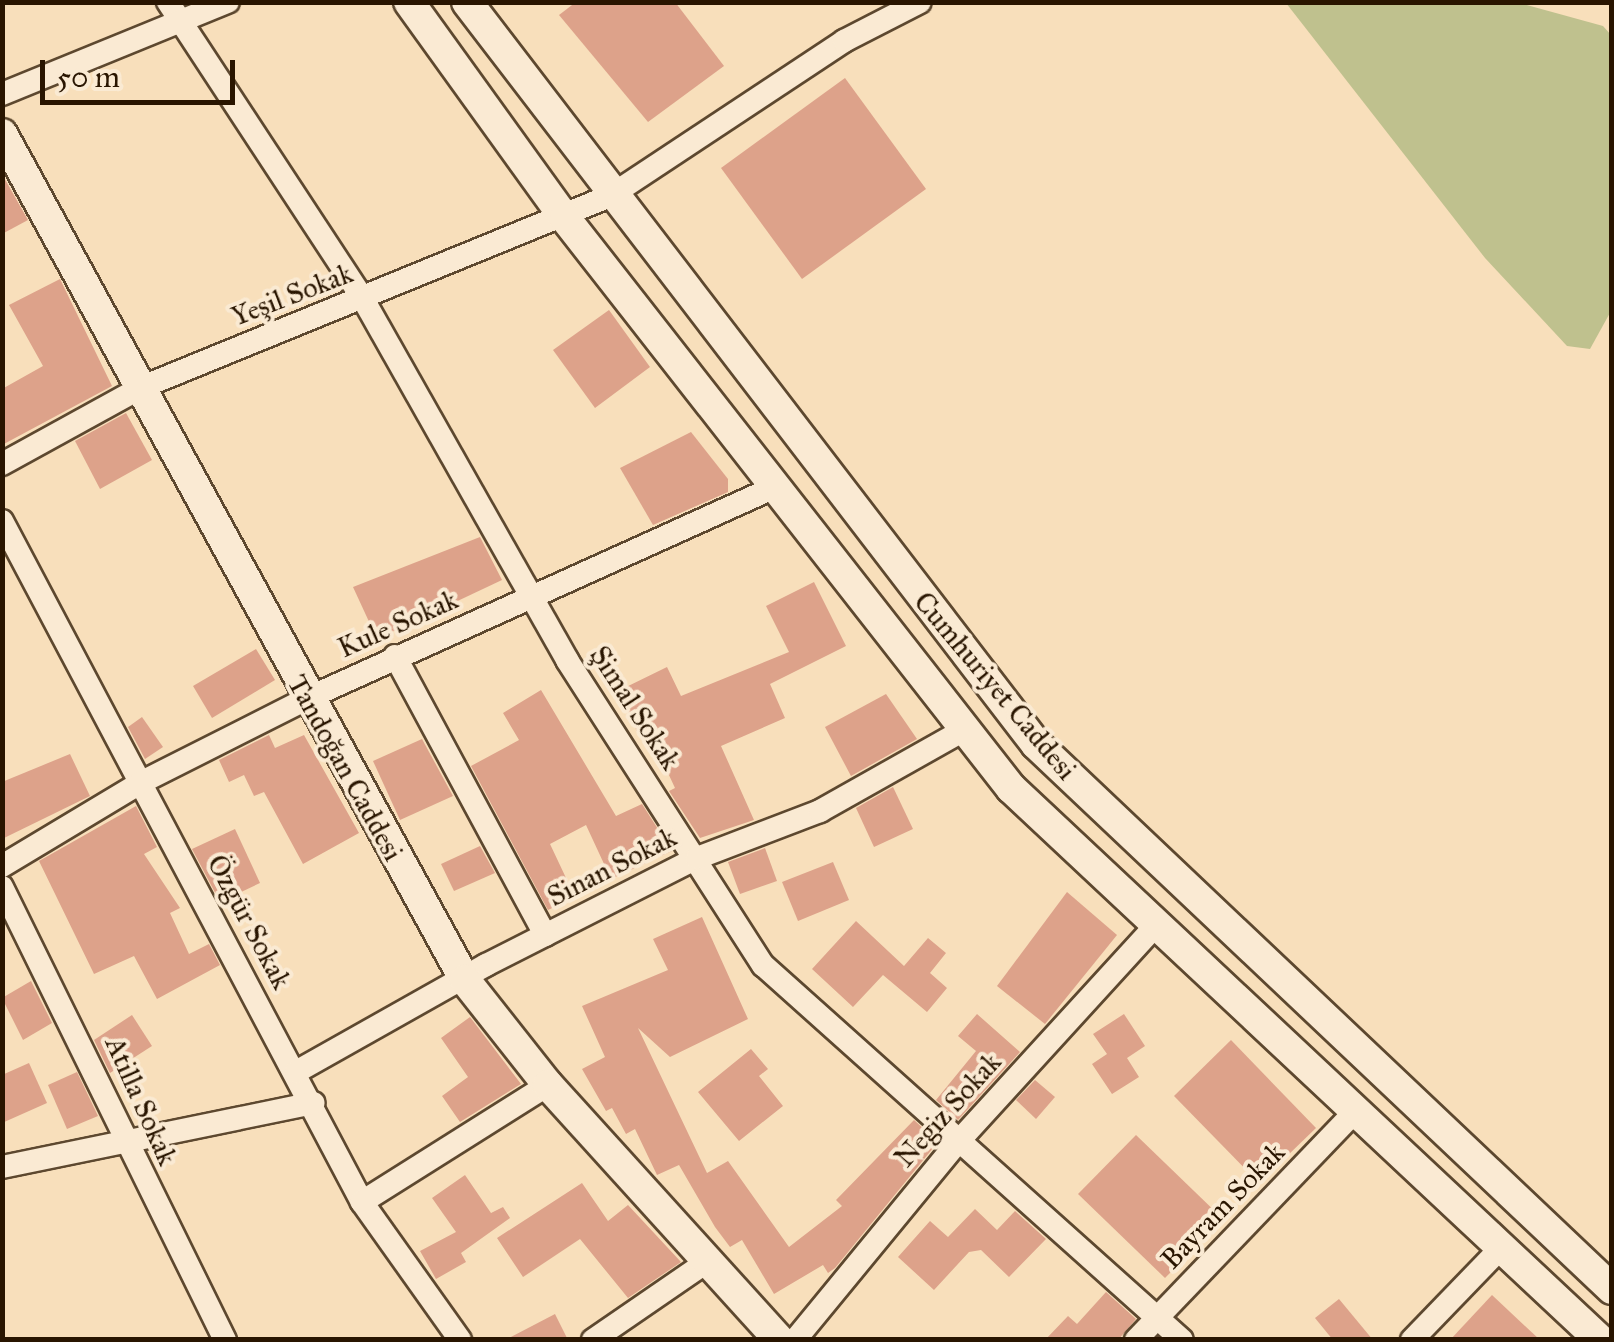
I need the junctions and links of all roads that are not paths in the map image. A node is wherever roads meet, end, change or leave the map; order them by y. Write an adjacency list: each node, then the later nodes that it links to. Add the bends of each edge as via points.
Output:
1 (228, 2): 5 (street)
2 (409, 2): 10 (main road)
3 (467, 2): 9 (main road, Cumhuriyet Caddesi)
4 (920, 2): 6 (street, Yeşil Sokak)
5 (174, 12): 7 (street); 11 (street, Şimal Sokak)
6 (878, 12): 9 (street, Yeşil Sokak)
7 (2, 94)
8 (2, 134): 12 (main road, Tandoğan Caddesi)
9 (610, 196): 10 (street, Yeşil Sokak); 37 (main road, Cumhuriyet Caddesi, via 1036,744)
10 (564, 218): 11 (street, Yeşil Sokak); 14 (main road)
11 (363, 299): 12 (street, Yeşil Sokak); 16 (street, Şimal Sokak)
12 (140, 388): 13 (street, Yeşil Sokak); 18 (main road, Tandoğan Caddesi)
13 (2, 464)
14 (776, 487): 16 (street, Kule Sokak); 19 (main road)
15 (2, 521): 20 (street, Özgür Sokak)
16 (531, 600): 17 (street, Kule Sokak); 21 (street, Şimal Sokak)
17 (395, 656): 18 (street, Kule Sokak); 25 (street)
18 (306, 699): 20 (street, Kule Sokak); 26 (main road, Tandoğan Caddesi)
19 (962, 731): 21 (street, Sinan Sokak, via 820,811); 24 (main road)
20 (140, 783): 22 (street, Kule Sokak); 27 (street, Özgür Sokak)
21 (697, 858): 25 (street, Sinan Sokak); 32 (street, Şimal Sokak, via 763,965)
22 (2, 866)
23 (2, 887): 31 (street, Atilla Sokak)
24 (1154, 927): 30 (main road); 32 (street, Negiz Sokak)
25 (545, 935): 26 (street, Sinan Sokak)
26 (464, 980): 27 (street, Sinan Sokak); 28 (main road, Tandoğan Caddesi)
27 (296, 1072): 29 (street, Özgür Sokak)
28 (548, 1086): 34 (street); 36 (main road, Tandoğan Caddesi)
29 (314, 1103): 31 (street); 34 (street, Özgür Sokak)
30 (1353, 1114): 35 (main road); 38 (street, Bayram Sokak)
31 (130, 1140): 33 (street); 39 (street, Atilla Sokak, via 151,1199)
32 (957, 1144): 38 (street, Şimal Sokak); 43 (street, Negiz Sokak)
33 (2, 1167)
34 (362, 1202): 40 (street, Özgür Sokak)
35 (1500, 1249): 46 (street); 47 (main road)
36 (708, 1261): 41 (street); 42 (main road, Tandoğan Caddesi)
37 (1612, 1289)
38 (1156, 1318): 44 (street, Bayram Sokak); 45 (street, Şimal Sokak)
39 (225, 1340)
40 (460, 1340)
41 (594, 1340)
42 (779, 1340)
43 (796, 1340)
44 (1136, 1340)
45 (1182, 1340)
46 (1412, 1340)
47 (1600, 1340)

